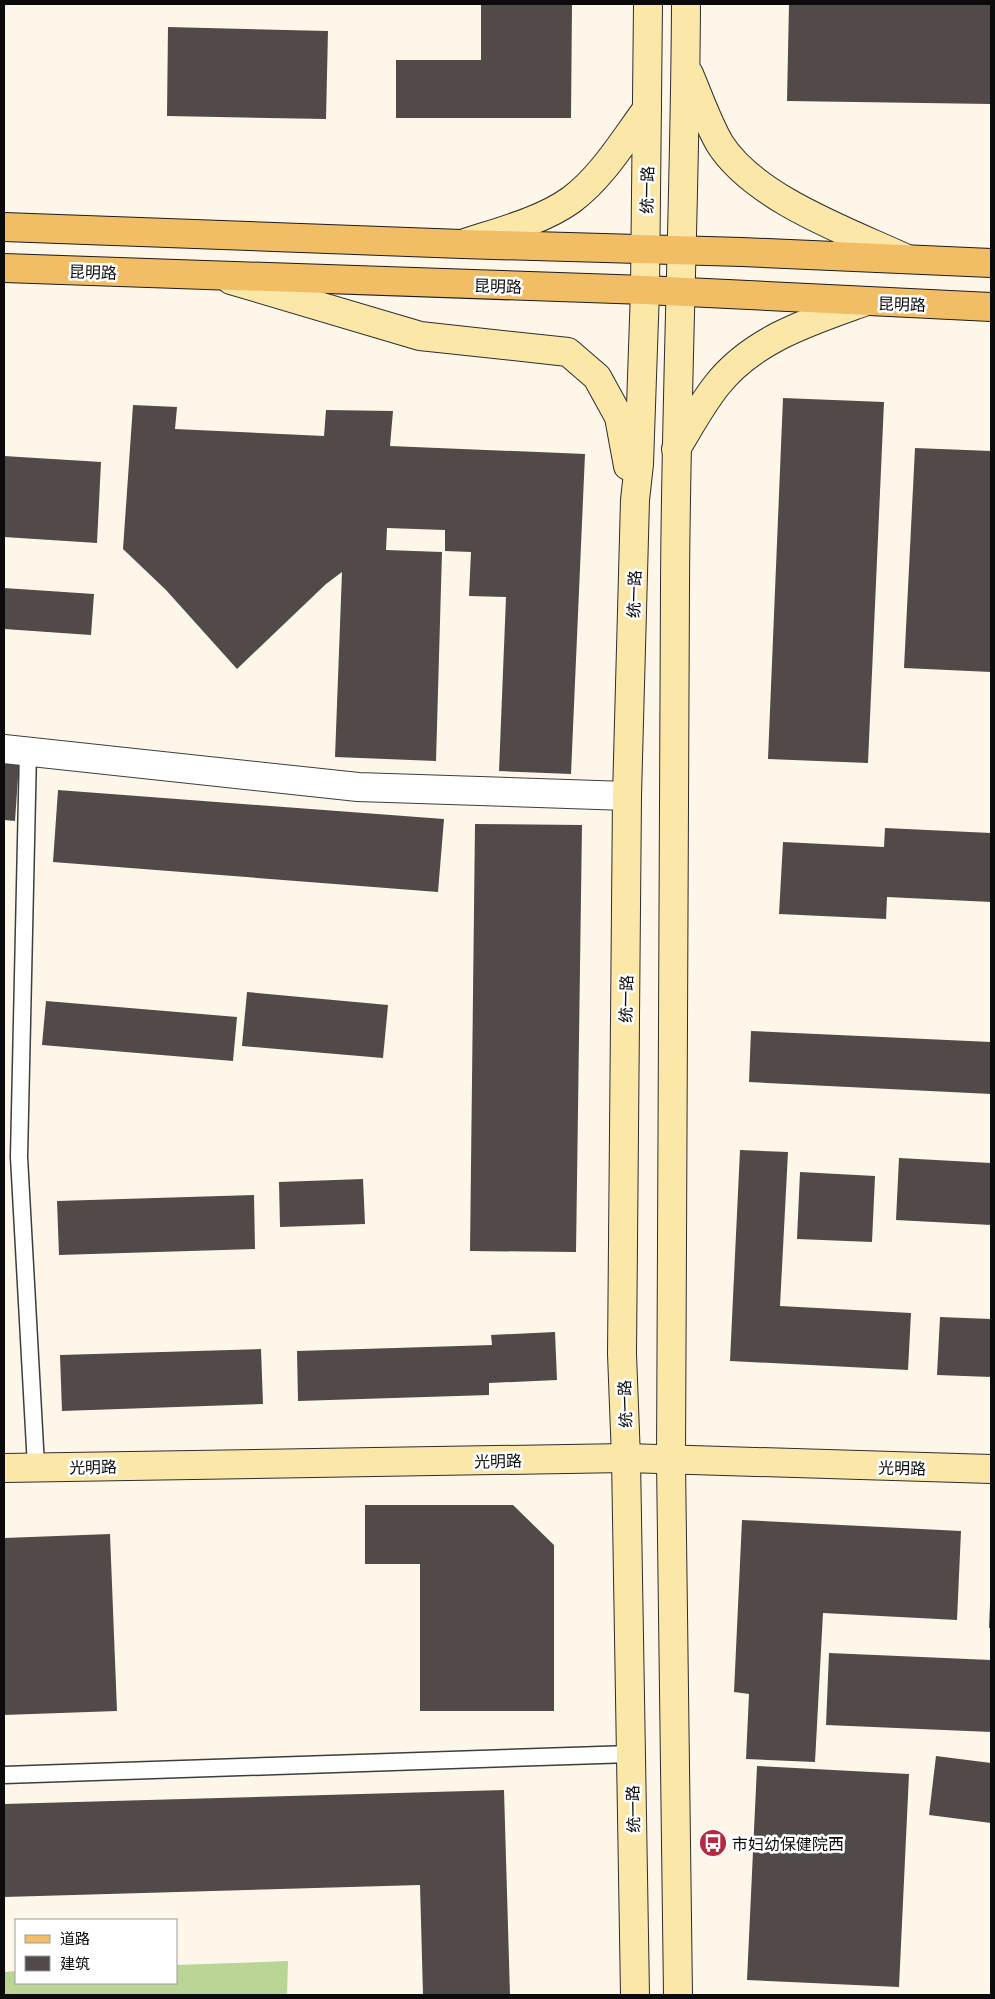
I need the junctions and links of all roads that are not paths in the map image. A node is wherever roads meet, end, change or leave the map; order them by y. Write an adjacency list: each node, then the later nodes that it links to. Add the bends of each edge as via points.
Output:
1 (648, 4): 4 (main road, 统一路)
2 (686, 4): 3 (main road)
3 (685, 67): 8 (main road); 9 (main road, via 720,144 748,175 805,211)
4 (647, 109): 6 (main road, via 602,169 570,200 529,221); 7 (main road, 统一路)
5 (4, 227): 6 (main road)
6 (462, 244): 7 (main road)
7 (645, 248): 8 (main road); 13 (main road, 统一路)
8 (681, 250): 9 (main road); 14 (main road)
9 (907, 259): 10 (main road)
10 (991, 263)
11 (4, 268): 12 (main road, 昆明路)
12 (217, 276): 13 (main road, 昆明路); 18 (main road, via 420,336 568,352 597,377 619,417)
13 (645, 290): 14 (main road, 昆明路); 18 (main road, 统一路, via 640,464)
14 (680, 292): 15 (main road, 昆明路); 17 (main road)
15 (864, 302): 16 (main road, 昆明路); 17 (main road, via 791,329 745,356 717,385)
16 (991, 307)
17 (676, 449): 22 (main road)
18 (635, 500): 20 (main road, 统一路)
19 (16, 750): 20 (street, via 358,787); 23 (lane, via 19,1157)
20 (627, 796): 21 (main road, 统一路, via 622,1354)
21 (626, 1458): 22 (main road, 光明路); 23 (main road, 光明路); 26 (main road, 统一路)
22 (672, 1461): 25 (main road, 光明路); 29 (main road)
23 (36, 1466): 24 (main road, 光明路)
24 (4, 1468)
25 (991, 1469)
26 (631, 1754): 27 (lane); 28 (main road, 统一路)
27 (4, 1775)
28 (635, 1995)
29 (678, 1995)

